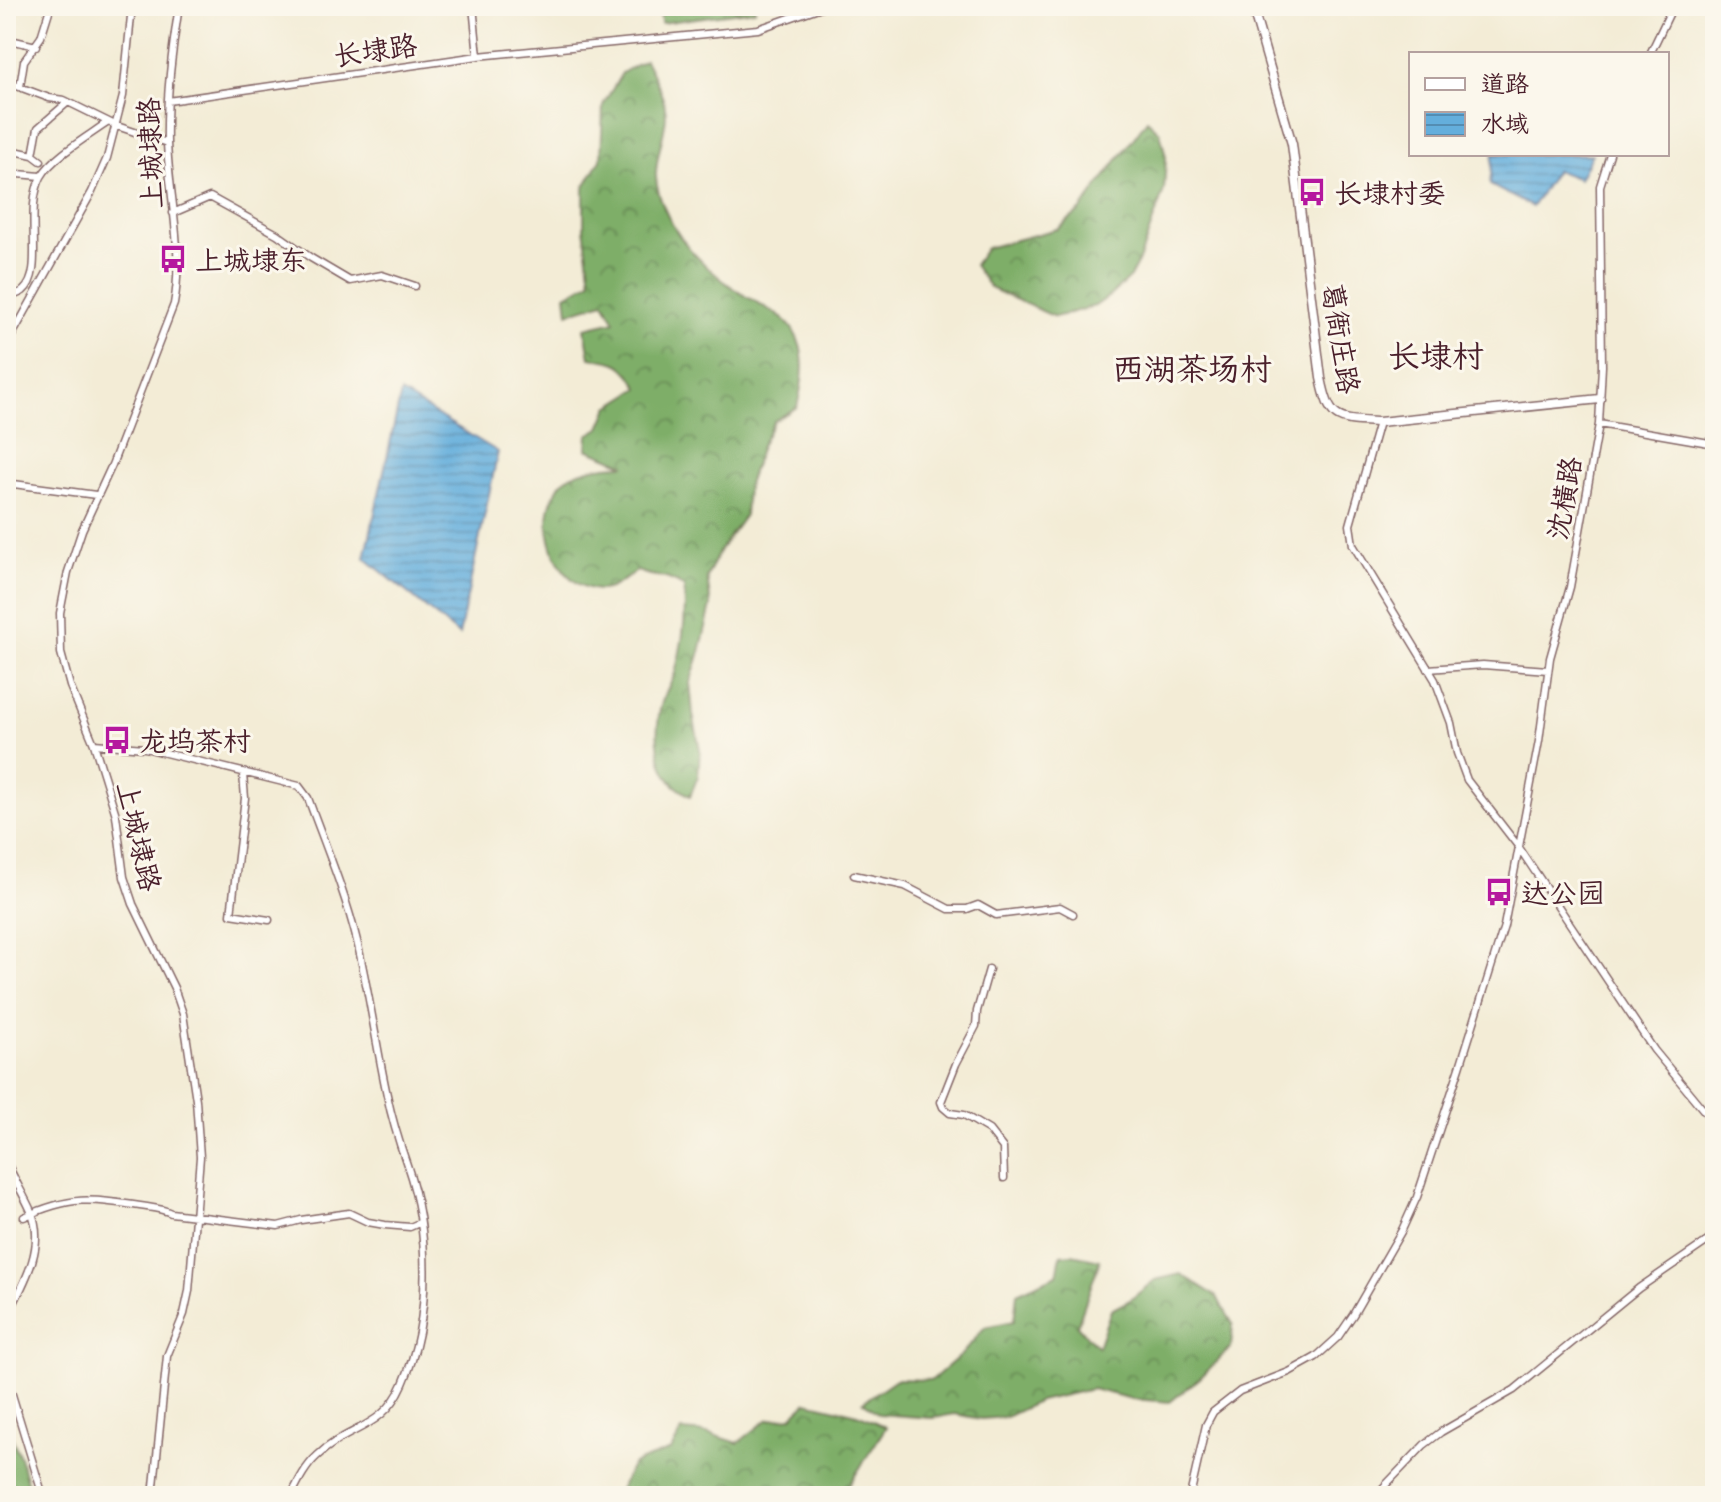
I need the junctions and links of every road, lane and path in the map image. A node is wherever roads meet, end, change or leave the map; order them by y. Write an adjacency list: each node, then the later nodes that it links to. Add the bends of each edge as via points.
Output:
1 (132, 6): 17 (street)
2 (179, 6): 14 (street, 上城埭路)
3 (473, 6): 11 (street)
4 (824, 6): 11 (street, 长埭路, via 758,29)
5 (1252, 6): 30 (street, 葛衙庄路, via 1292,144 1326,404 1347,421)
6 (1673, 6): 10 (street)
7 (50, 8): 9 (street)
8 (6, 39): 9 (street)
9 (36, 46): 13 (street, via 24,61)
10 (1651, 52)
11 (478, 56): 14 (street, 长埭路)
12 (6, 82): 13 (street)
13 (20, 87): 15 (street)
14 (168, 101): 18 (street, 上城埭路)
15 (68, 102): 16 (street); 20 (street, via 38,128)
16 (108, 122): 17 (street); 24 (street)
17 (117, 126): 18 (street); 28 (street, via 92,192)
18 (167, 143): 25 (street, 上城埭路)
19 (6, 149): 20 (street)
20 (33, 155): 22 (street)
21 (1609, 156): 29 (street, 沈横路, via 1600,186)
22 (41, 161)
23 (6, 173): 24 (street)
24 (41, 176): 27 (street, via 33,201 32,280 22,292)
25 (173, 213): 26 (street, via 210,197 350,281 382,275); 34 (street, 上城埭路, via 179,278 174,304)
26 (415, 286)
27 (6, 298)
28 (6, 346)
29 (1600, 399): 30 (street, 葛衙庄路); 31 (street, 沈横路)
30 (1379, 422): 35 (street, via 1352,512 1353,545)
31 (1599, 424): 32 (street); 36 (street, 沈横路, via 1570,587)
32 (1715, 444)
33 (6, 483): 34 (street)
34 (96, 495): 37 (street, 上城埭路, via 68,572 60,613 61,653)
35 (1428, 669): 36 (street, via 1483,665); 39 (street, via 1467,780)
36 (1548, 670): 39 (street, 沈横路)
37 (94, 744): 38 (street, via 145,748); 48 (street, 上城埭路, via 116,815 124,877 183,1014 200,1157)
38 (243, 774): 42 (street, via 245,798 231,914); 50 (street, via 299,786 308,798 357,939 392,1122)
39 (1518, 846): 44 (street, via 1654,1050); 57 (street, 沈横路, via 1504,926 1428,1168 1402,1230 1338,1337 1316,1357 1240,1391 1213,1412)
40 (854, 875): 41 (street, via 905,886 949,909 978,905 996,915 1060,907)
41 (1073, 914)
42 (269, 920)
43 (989, 969): 46 (street, via 976,1026 941,1102 950,1113 964,1115 994,1136 1003,1148)
44 (1715, 1124)
45 (6, 1160): 47 (street)
46 (1004, 1178)
47 (33, 1213): 48 (street, via 67,1200 111,1200); 49 (street); 52 (street, via 32,1266)
48 (197, 1215): 50 (street, via 278,1226 349,1213 399,1227); 55 (street, 上城埭路, via 189,1291 167,1356)
49 (24, 1217)
50 (419, 1223): 56 (street, via 424,1312 403,1383 382,1416 317,1456)
51 (1715, 1236): 58 (street, via 1639,1288 1514,1390 1424,1445)
52 (6, 1318)
53 (6, 1375): 54 (street)
54 (43, 1496)
55 (153, 1496)
56 (291, 1496)
57 (1190, 1496)
58 (1375, 1496)

